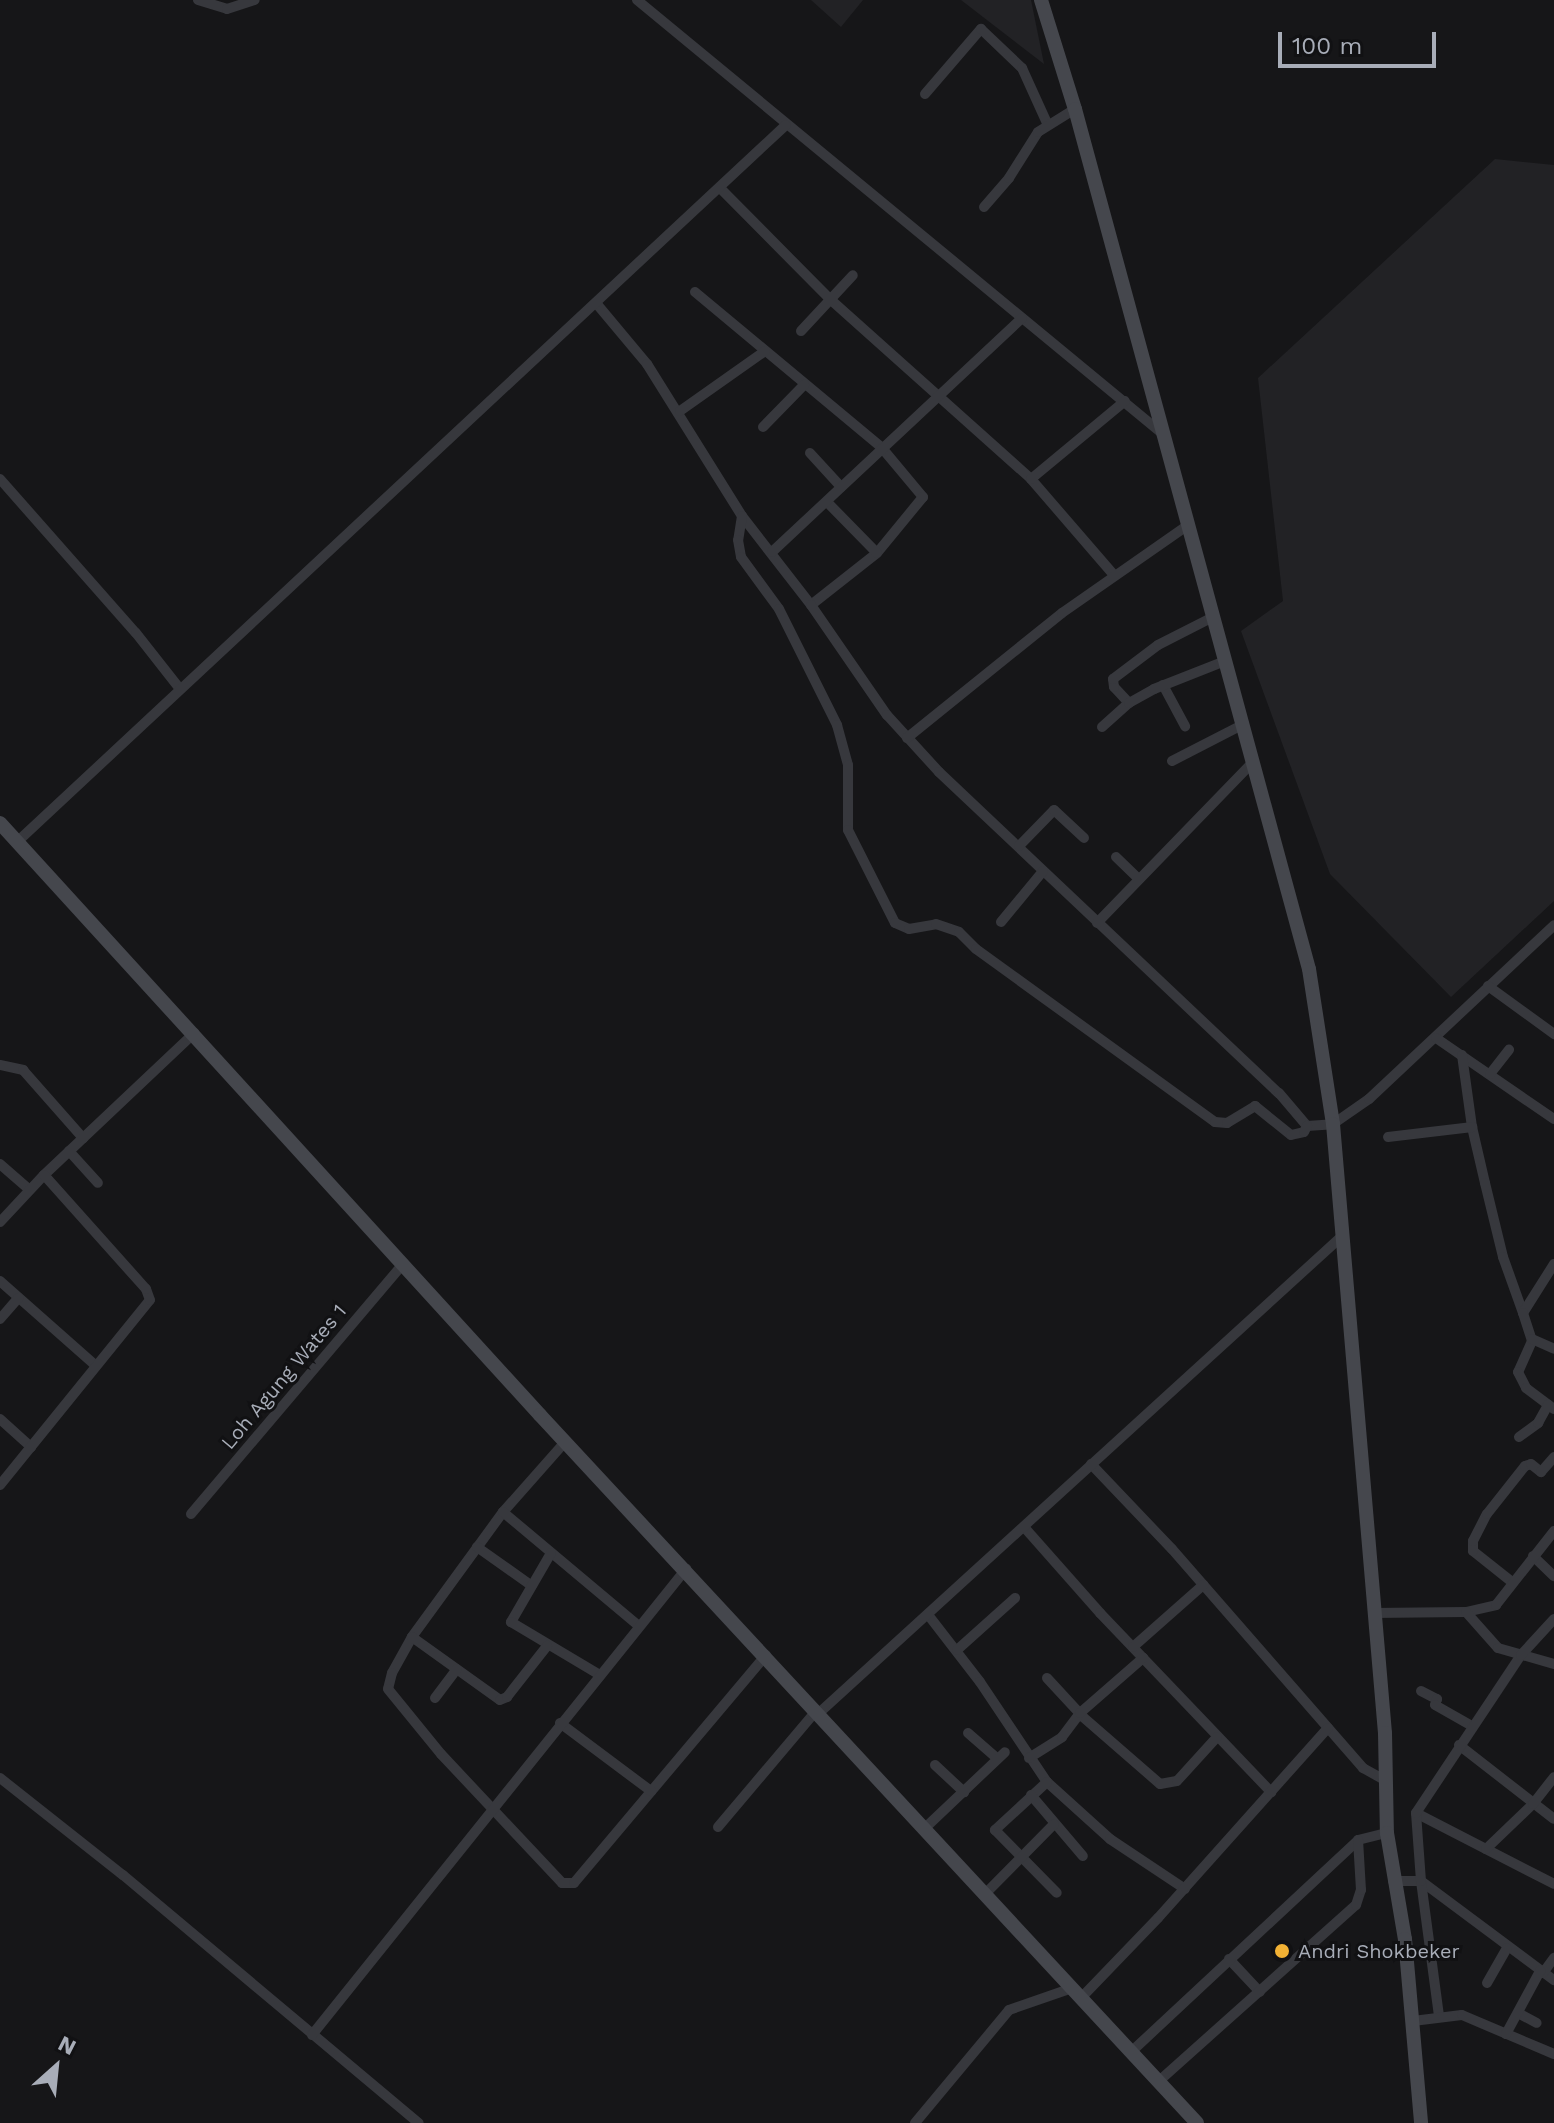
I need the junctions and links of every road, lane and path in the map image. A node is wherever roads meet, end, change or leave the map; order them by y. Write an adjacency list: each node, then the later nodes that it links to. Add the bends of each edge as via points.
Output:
1 (198, 0): 2 (street, via 227,9)
2 (255, 0)
3 (637, 0): 8 (street)
4 (1041, 0): 6 (main road)
5 (925, 94): 7 (street, via 981,29 1022,68)
6 (1075, 109): 7 (street); 23 (main road)
7 (1047, 123): 10 (street)
8 (786, 125): 9 (street); 15 (street)
9 (720, 188): 13 (street); 14 (street)
10 (984, 207)
11 (853, 275): 13 (street)
12 (695, 292): 17 (street)
13 (831, 300): 16 (street); 19 (street)
14 (596, 303): 21 (street); 39 (street)
15 (1022, 318): 19 (street); 20 (street)
16 (801, 331)
17 (765, 351): 18 (street); 21 (street)
18 (804, 385): 22 (street); 24 (street)
19 (940, 396): 24 (street); 27 (street)
20 (1125, 401): 23 (street); 27 (street)
21 (680, 411): 30 (street)
22 (763, 427)
23 (1163, 435): 31 (main road)
24 (882, 448): 28 (street); 33 (street, via 923,497)
25 (810, 453): 28 (street)
26 (0, 479): 39 (street)
27 (1031, 479): 34 (street)
28 (841, 487): 29 (street)
29 (827, 502): 32 (street); 33 (street)
30 (742, 516): 32 (street); 67 (street, via 741,557 779,609 837,725 848,765 848,830 895,923 909,929 936,924 959,932 1215,1122 1227,1123 1255,1106 1291,1135)
31 (1188, 525): 34 (street); 36 (main road)
32 (772, 552): 35 (street)
33 (877, 553): 35 (street)
34 (1114, 575): 44 (street)
35 (811, 605): 44 (street, via 869,693)
36 (1213, 617): 37 (main road); 40 (street, via 1158,645 1113,679)
37 (1225, 661): 38 (street); 41 (main road)
38 (1163, 685): 40 (street); 42 (street)
39 (180, 689): 49 (street)
40 (1129, 703): 43 (street)
41 (1242, 725): 45 (street); 46 (main road)
42 (1185, 726)
43 (1102, 727)
44 (907, 738): 50 (street)
45 (1172, 761)
46 (1252, 763): 53 (street); 66 (main road, via 1307,957)
47 (0, 823): 49 (main road)
48 (1084, 838): 50 (street, via 1054,810)
49 (17, 842): 58 (main road)
50 (1019, 846): 52 (street)
51 (1116, 857): 53 (street)
52 (1043, 871): 54 (street); 55 (street)
53 (1139, 879): 55 (street)
54 (1001, 922)
55 (1097, 923): 67 (street, via 1279,1093)
56 (1554, 925): 57 (street)
57 (1488, 986): 59 (street); 60 (street)
58 (194, 1033): 70 (street); 78 (main road)
59 (1554, 1034)
60 (1436, 1038): 62 (street); 66 (street)
61 (1509, 1050): 64 (street)
62 (1462, 1055): 64 (street); 68 (street)
63 (0, 1065): 70 (street, via 23,1070)
64 (1490, 1074): 65 (street)
65 (1554, 1119)
66 (1335, 1123): 67 (street); 77 (main road)
67 (1307, 1126)
68 (1472, 1127): 69 (street); 84 (street, via 1503,1257)
69 (1388, 1137)
70 (83, 1138): 71 (street)
71 (69, 1151): 73 (street); 74 (street)
72 (0, 1164): 75 (street)
73 (44, 1175): 75 (street); 88 (street, via 148,1294 144,1311)
74 (98, 1183)
75 (29, 1189): 76 (street)
76 (2, 1215)
77 (1340, 1238): 95 (street); 111 (main road)
78 (404, 1263): 92 (main road); 98 (street, Loh Agung Wates 1)
79 (1554, 1264): 81 (street)
80 (0, 1281): 83 (street)
81 (1543, 1283): 82 (street); 84 (street)
82 (1554, 1290)
83 (18, 1298): 85 (street); 88 (street)
84 (1523, 1313): 86 (street)
85 (0, 1319)
86 (1532, 1339): 87 (street); 89 (street, via 1519,1377)
87 (1554, 1349)
88 (96, 1366): 93 (street)
89 (1551, 1407): 91 (street)
90 (0, 1419): 93 (street)
91 (1519, 1437)
92 (565, 1442): 97 (street); 104 (main road)
93 (31, 1447): 96 (street)
94 (1554, 1457): 106 (street, via 1541,1472 1525,1466 1473,1541 1473,1551)
95 (1091, 1464): 99 (street); 107 (street)
96 (0, 1485)
97 (503, 1512): 101 (street); 102 (street)
98 (191, 1514)
99 (1024, 1527): 112 (street); 117 (street)
100 (1554, 1531): 103 (street)
101 (477, 1547): 108 (street); 115 (street)
102 (551, 1553): 108 (street); 114 (street)
103 (1533, 1556): 105 (street); 106 (street)
104 (686, 1569): 114 (street); 119 (main road)
105 (1554, 1576)
106 (1512, 1582): 110 (street, via 1493,1607)
107 (1203, 1585): 117 (street); 132 (street)
108 (532, 1586): 116 (street, via 510,1621)
109 (1015, 1598): 118 (street)
110 (1466, 1612): 111 (street); 120 (street, via 1498,1648)
111 (1376, 1613): 140 (main road)
112 (929, 1616): 118 (street); 128 (street)
113 (1554, 1619): 120 (street)
114 (639, 1626): 124 (street)
115 (412, 1637): 123 (street); 147 (street, via 388,1689)
116 (547, 1646): 123 (street, via 505,1699 495,1699); 124 (street)
117 (1133, 1647): 121 (street)
118 (957, 1650): 136 (street)
119 (766, 1655): 128 (main road); 142 (street)
120 (1521, 1655): 122 (street); 131 (street)
121 (1143, 1658): 129 (street); 134 (street)
122 (1554, 1664)
123 (457, 1669): 127 (street)
124 (600, 1675): 130 (street)
125 (1047, 1678): 129 (street)
126 (1421, 1691): 131 (street)
127 (435, 1698)
128 (818, 1712): 151 (street); 152 (main road)
129 (1080, 1713): 134 (street, via 1160,1784 1177,1781); 136 (street, via 1062,1737)
130 (560, 1723): 142 (street); 147 (street)
131 (1472, 1726): 135 (street)
132 (1328, 1728): 140 (street, via 1363,1768); 144 (street)
133 (968, 1733): 143 (street, via 1001,1755)
134 (1217, 1737): 144 (street)
135 (1459, 1745): 146 (street); 148 (street)
136 (1029, 1758): 141 (street)
137 (935, 1765): 143 (street)
138 (1554, 1777): 146 (street)
139 (0, 1778): 176 (street)
140 (1385, 1780): 153 (main road)
141 (1047, 1782): 145 (street); 160 (street, via 1110,1839)
142 (651, 1791): 147 (street, via 568,1885)
143 (964, 1792): 152 (street)
144 (1271, 1792): 160 (street)
145 (1031, 1795): 150 (street); 157 (street, via 995,1829)
146 (1533, 1804): 149 (street); 155 (street)
147 (493, 1807): 176 (street)
148 (1416, 1813): 155 (street); 158 (street)
149 (1554, 1819)
150 (1054, 1824): 156 (street); 157 (street)
151 (718, 1827)
152 (925, 1828): 162 (main road)
153 (1387, 1833): 154 (street); 158 (main road)
154 (1358, 1840): 165 (street); 169 (street, via 1361,1890 1356,1905)
155 (1486, 1849): 159 (street)
156 (1083, 1856)
157 (1022, 1858): 161 (street); 162 (street)
158 (1408, 1881): 163 (street); 172 (street); 173 (main road, via 1405,1939)
159 (1554, 1884)
160 (1185, 1889): 170 (street)
161 (1057, 1893)
162 (985, 1894): 170 (main road)
163 (1507, 1948): 166 (street); 168 (street)
164 (1554, 1958): 166 (street)
165 (1229, 1959): 169 (street); 177 (street)
166 (1542, 1972): 167 (street); 171 (street)
167 (1554, 1980)
168 (1487, 1983)
169 (1260, 1992): 179 (street)
170 (1076, 1993): 177 (main road); 182 (street, via 1009,2010)
171 (1518, 2013): 174 (street); 175 (street)
172 (1439, 2016): 173 (street); 175 (street, via 1462,2015)
173 (1416, 2021): 180 (main road)
174 (1537, 2023)
175 (1506, 2034): 178 (street)
176 (312, 2035): 181 (street)
177 (1131, 2052): 179 (main road)
178 (1554, 2054)
179 (1159, 2081): 183 (main road)
180 (1419, 2122)
181 (419, 2123)
182 (915, 2123)
183 (1197, 2123)

